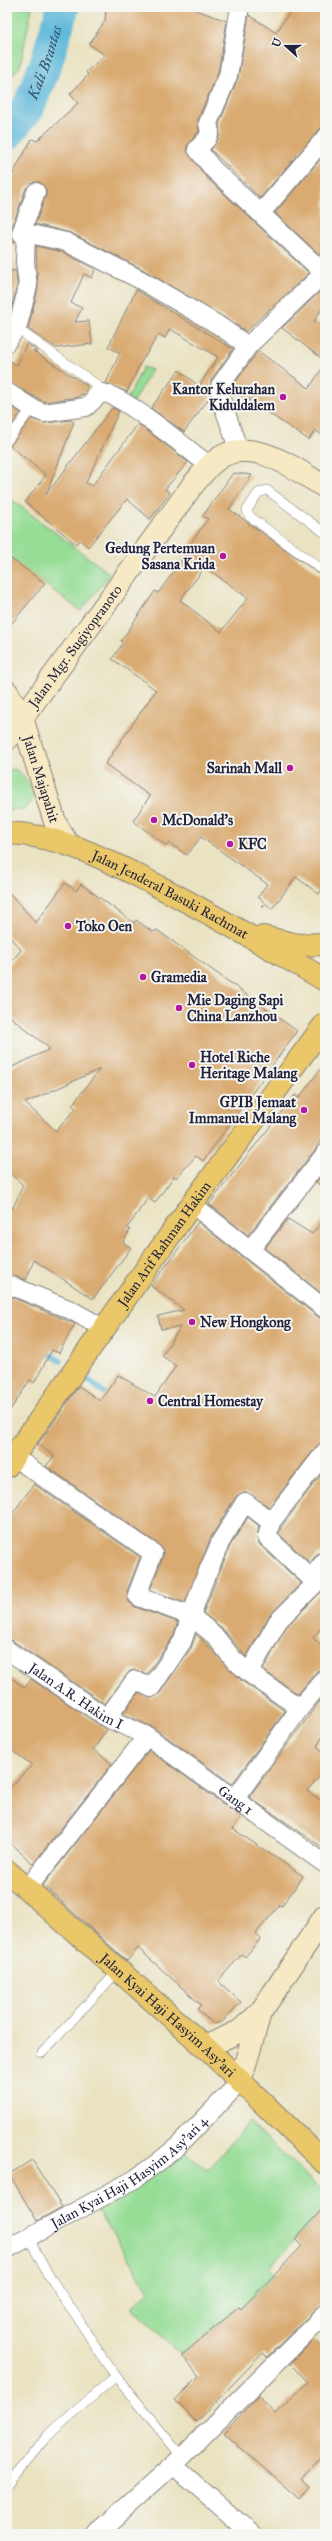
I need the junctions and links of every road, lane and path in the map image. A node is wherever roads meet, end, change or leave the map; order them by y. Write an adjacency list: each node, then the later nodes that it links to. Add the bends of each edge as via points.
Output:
1 (240, 7): 4 (street, via 228,76 208,123 210,132 197,149 213,169)
2 (325, 138): 4 (street)
3 (36, 192): 5 (street, via 21,233)
4 (261, 213): 7 (street, via 324,272)
5 (26, 233): 6 (street, via 25,262 28,286 24,309); 7 (street, via 73,245 218,324)
6 (12, 335): 9 (lane, via 97,385)
7 (248, 346): 12 (street, via 220,386 221,399)
8 (7, 392): 10 (street)
9 (82, 407): 10 (street, via 49,413); 13 (street, via 101,393 112,395)
10 (32, 408): 11 (lane)
11 (7, 441)
12 (239, 452): 13 (main road, Jalan Mgr. Sugiyopranoto, via 231,452); 14 (main road, Jalan Mgr. Sugiyopranoto, via 270,457)
13 (210, 466): 18 (main road, Jalan Mgr. Sugiyopranoto, via 192,486)
14 (325, 487)
15 (325, 533): 16 (lane, via 267,490 258,493 247,510 249,516 320,568)
16 (325, 568)
17 (7, 692): 18 (main road, Jalan Majapahit)
18 (22, 718): 19 (main road); 21 (main road, Jalan Majapahit, via 55,822)
19 (7, 739)
20 (7, 833): 21 (main road, Jalan Jenderal Basuki Rachmat, via 28,834)
21 (67, 843): 24 (main road, Jalan Jenderal Basuki Rachmat, via 94,854)
22 (265, 903): 23 (path)
23 (262, 907)
24 (231, 926): 25 (main road, via 274,941 298,945); 26 (main road, Jalan Jenderal Basuki Rachmat)
25 (325, 944)
26 (325, 980)
27 (325, 1024): 29 (main road, Jalan Arif Rahman Hakim)
28 (325, 1154): 30 (street)
29 (192, 1204): 30 (street); 33 (main road, Jalan Arif Rahman Hakim)
30 (250, 1250): 32 (street)
31 (7, 1284): 33 (street, via 71,1310)
32 (325, 1309)
33 (103, 1328): 35 (main road, Jalan Arif Rahman Hakim)
34 (325, 1452): 36 (street)
35 (10, 1462): 39 (street, via 153,1553 139,1597)
36 (319, 1472): 37 (street)
37 (270, 1527): 38 (street, via 267,1537); 39 (street, via 245,1502 221,1541)
38 (316, 1572): 41 (street, via 316,1583 278,1621)
39 (191, 1616): 41 (street, via 214,1635); 44 (street, via 182,1642 152,1688 134,1680)
40 (7, 1650): 44 (street, Jalan A.R. Hakim I)
41 (249, 1673): 43 (street)
42 (325, 1678): 43 (street)
43 (300, 1708): 46 (street)
44 (107, 1718): 45 (street, Jalan A.R. Hakim I)
45 (147, 1736): 46 (street, Gang 1); 49 (street)
46 (234, 1800): 47 (street, Gang 1)
47 (325, 1864)
48 (7, 1871): 49 (main road, Jalan Kyai Haji Hasyim Asy'ari)
49 (27, 1889): 51 (main road, Jalan Kyai Haji Hasyim Asy'ari)
50 (323, 1925): 52 (main road)
51 (118, 1971): 53 (main road, Jalan Kyai Haji Hasyim Asy'ari); 54 (lane)
52 (260, 2013): 53 (main road, via 240,2030); 55 (main road)
53 (205, 2047): 55 (main road, Jalan Kyai Haji Hasyim Asy'ari)
54 (42, 2053)
55 (240, 2082): 56 (main road, Jalan Kyai Haji Hasyim Asy'ari); 57 (street, Jalan Kyai Haji Hasyim Asy'ari 4, via 161,2160 135,2179)
56 (325, 2163)
57 (30, 2238): 58 (street, Jalan Kyai Haji Hasyim Asy'ari 4); 60 (lane, via 35,2252 56,2286 100,2356)
58 (7, 2249)
59 (325, 2314): 61 (street)
60 (116, 2376): 61 (lane); 62 (lane, via 48,2435)
61 (177, 2461): 63 (street); 64 (street)
62 (7, 2485)
63 (96, 2534)
64 (252, 2534)

